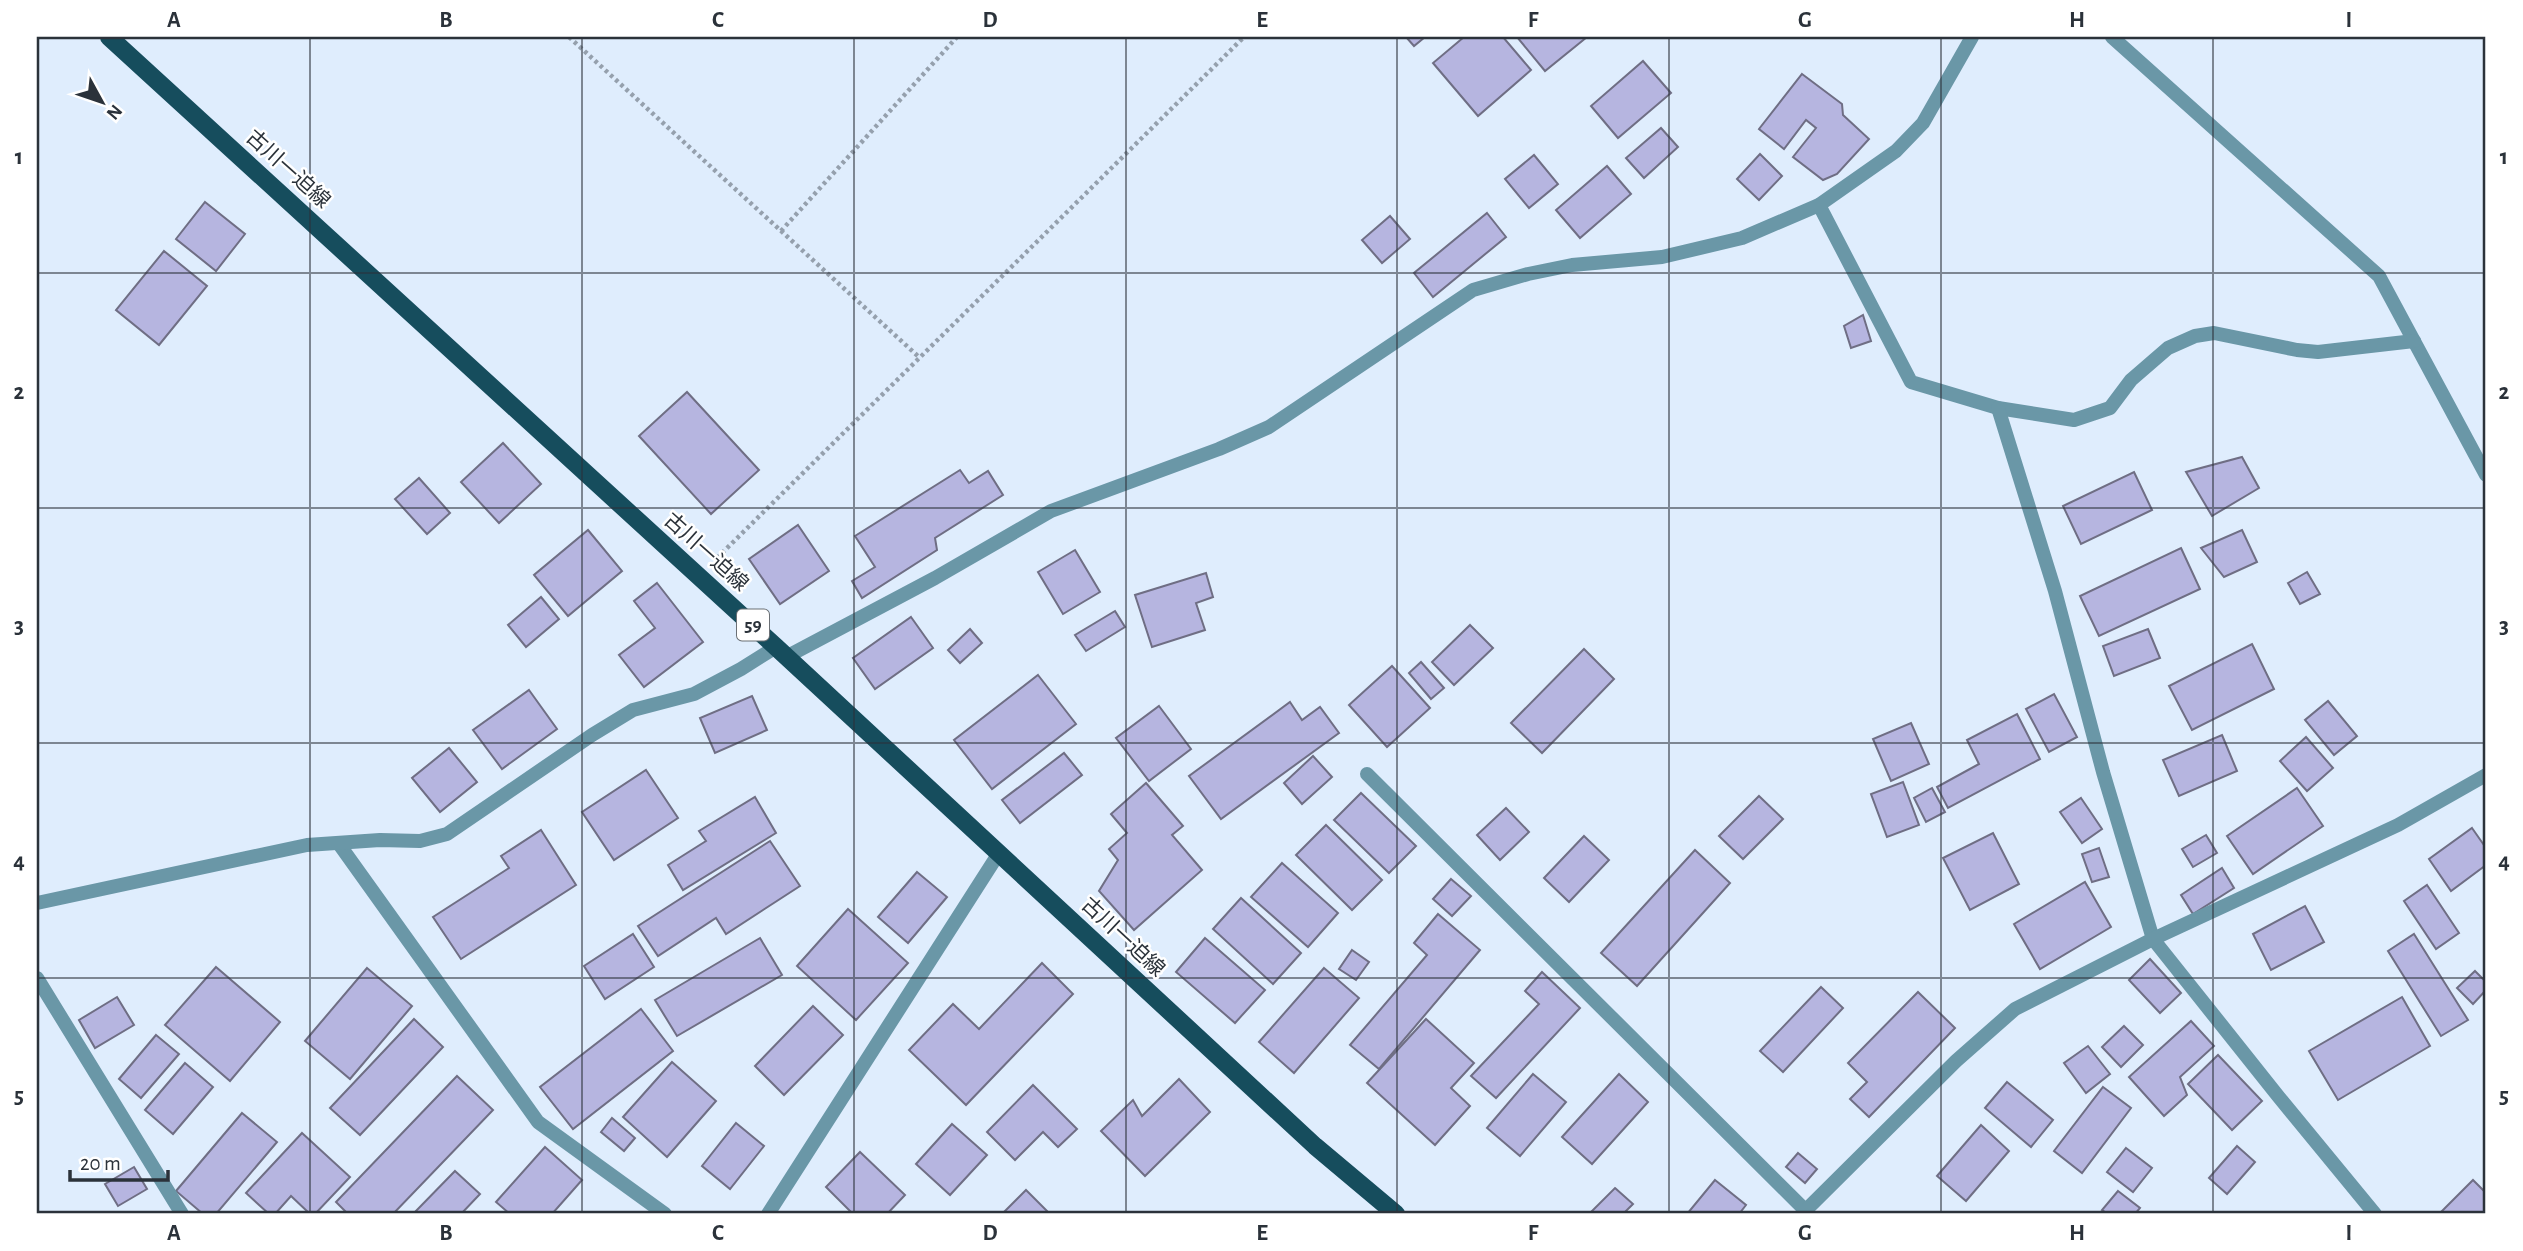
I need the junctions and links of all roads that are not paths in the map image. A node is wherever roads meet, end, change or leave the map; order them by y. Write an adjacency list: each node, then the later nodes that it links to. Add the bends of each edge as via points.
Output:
1 (109, 37): 8 (main road, 古川一迫線 / 59)
2 (1972, 37): 4 (street, via 1923,123 1896,152)
3 (2112, 37): 5 (street, via 2379,276)
4 (1819, 205): 6 (street, via 1911,382); 8 (street, via 1742,238 1662,257 1572,265 1473,290 1269,427 1051,512 935,578)
5 (2414, 341): 6 (street, via 2318,352 2214,332 2168,348 2131,380 2110,408 2074,420); 7 (street)
6 (1998, 408): 14 (street)
7 (2486, 475)
8 (781, 652): 11 (street, via 694,694 633,710 447,834 420,841); 12 (main road, 古川一迫線 / 59)
9 (1367, 774): 16 (street)
10 (2486, 775): 14 (street, via 2398,825)
11 (340, 844): 13 (street, via 307,845); 18 (street, via 538,1122)
12 (999, 853): 19 (street); 20 (main road, 古川一迫線 / 59, via 1315,1146)
13 (37, 903)
14 (2153, 939): 16 (street, via 2015,1009); 21 (street)
15 (37, 978): 17 (street)
16 (1803, 1212)
17 (182, 1214)
18 (665, 1214)
19 (768, 1214)
20 (1396, 1214)
21 (2375, 1214)

